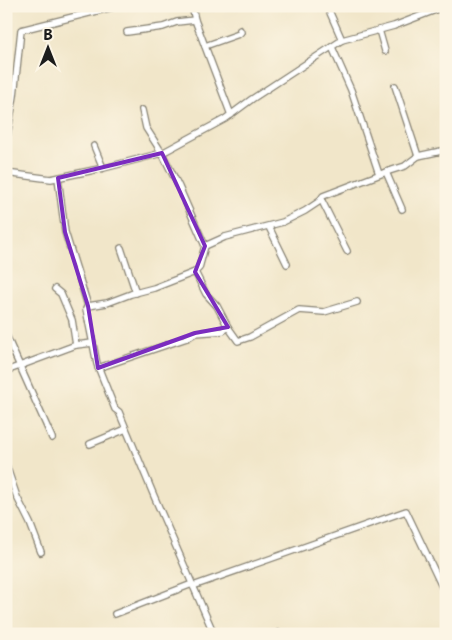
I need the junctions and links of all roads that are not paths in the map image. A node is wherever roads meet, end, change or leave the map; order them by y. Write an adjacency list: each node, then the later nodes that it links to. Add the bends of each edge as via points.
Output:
1 (117, 6): 16 (street, via 21,30)
2 (192, 6): 5 (street)
3 (327, 6): 9 (street)
4 (446, 6): 7 (street)
5 (196, 20): 8 (street); 10 (street)
6 (240, 30): 10 (street, via 239,34)
7 (379, 30): 9 (street); 12 (street)
8 (126, 32)
9 (342, 40): 11 (street)
10 (205, 46): 15 (street)
11 (332, 47): 15 (street); 24 (street, via 351,90)
12 (385, 51)
13 (396, 86): 20 (street)
14 (142, 110): 19 (street, via 146,128)
15 (231, 116): 19 (street)
16 (6, 142)
17 (94, 146): 21 (street)
18 (446, 150): 20 (street)
19 (162, 153): 21 (street); 29 (street)
20 (418, 156): 22 (street, via 405,166)
21 (103, 168): 25 (street)
22 (386, 172): 24 (street); 27 (street)
23 (6, 173): 25 (street)
24 (379, 174): 26 (street)
25 (58, 178): 37 (street, via 65,232)
26 (321, 199): 28 (street, via 305,211); 31 (street)
27 (402, 209)
28 (268, 226): 29 (street, via 225,237); 32 (street)
29 (205, 246): 33 (street)
30 (121, 248): 35 (street)
31 (347, 251)
32 (287, 264)
33 (195, 272): 35 (street); 38 (street)
34 (55, 289): 41 (street, via 61,294 72,320)
35 (136, 293): 37 (street)
36 (357, 302): 38 (street, via 324,312 299,310 250,337 238,340)
37 (88, 306): 40 (street)
38 (228, 327): 43 (street, via 224,331 195,333)
39 (6, 335): 42 (street)
40 (92, 342): 41 (street); 43 (street)
41 (76, 345): 42 (street)
42 (20, 366): 44 (street); 46 (street)
43 (98, 368): 45 (street)
44 (6, 371)
45 (126, 428): 47 (street); 50 (street)
46 (52, 438)
47 (90, 444)
48 (6, 465): 49 (street)
49 (41, 552)
50 (192, 585): 51 (street, via 406,511); 52 (street); 53 (street)
51 (446, 595)
52 (115, 614)
53 (214, 634)

